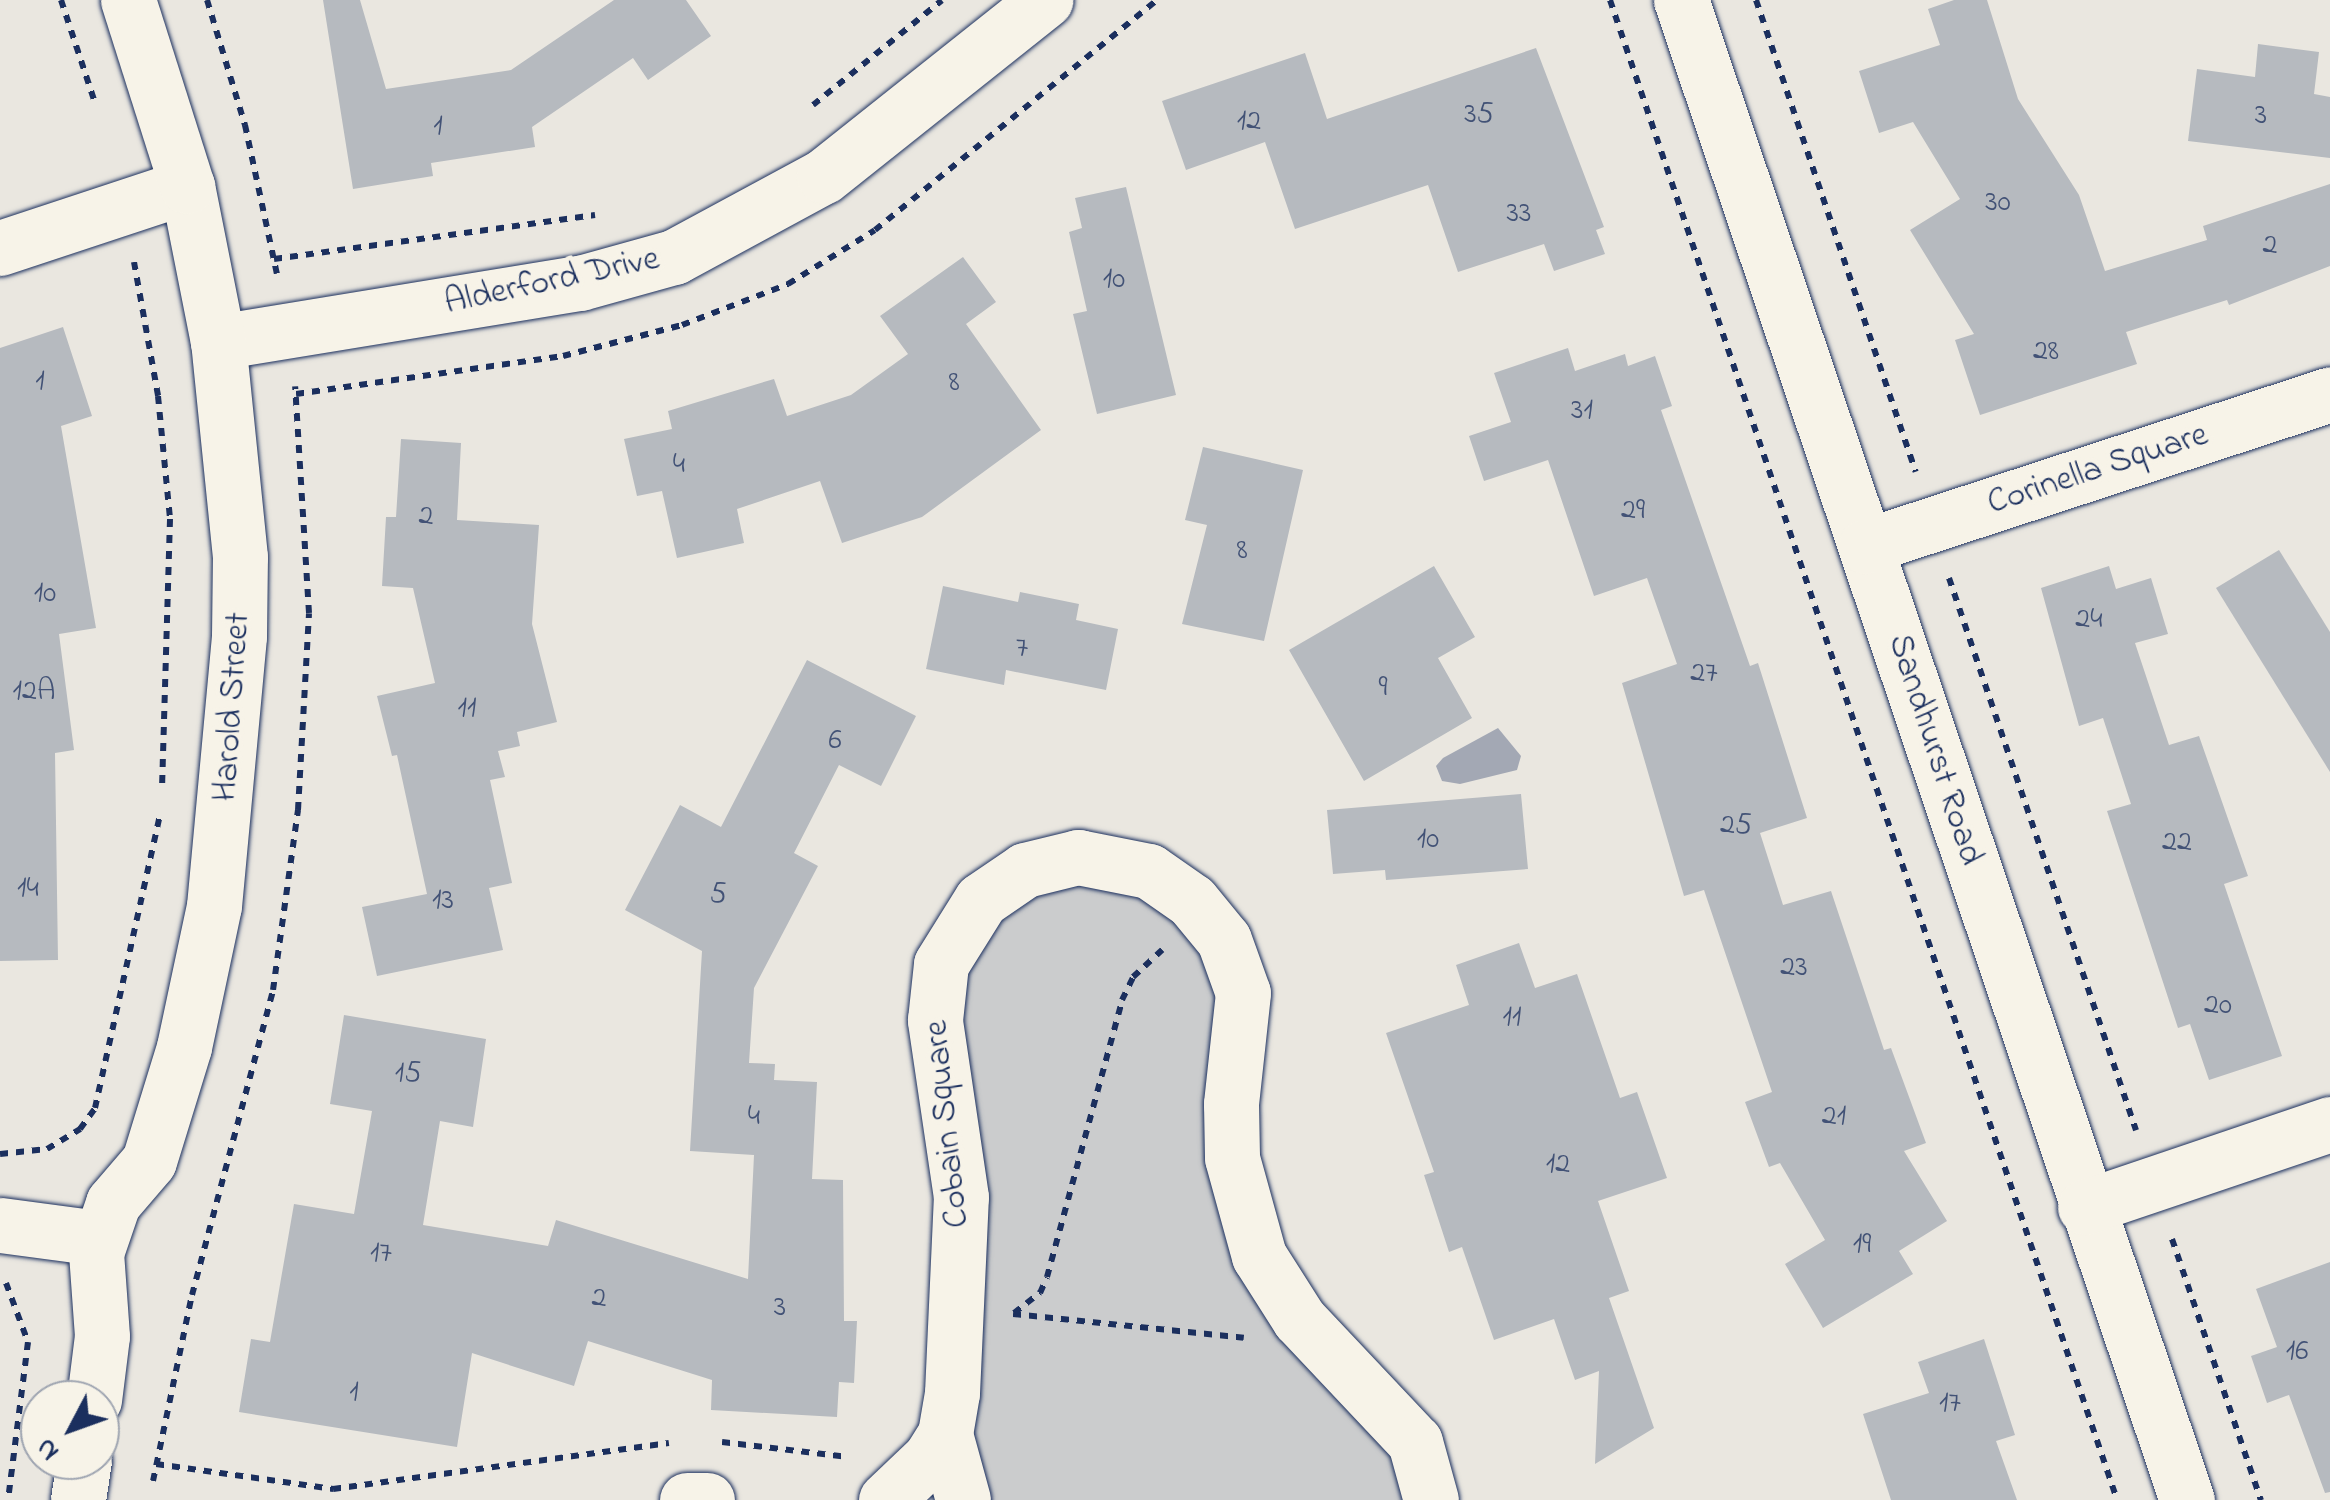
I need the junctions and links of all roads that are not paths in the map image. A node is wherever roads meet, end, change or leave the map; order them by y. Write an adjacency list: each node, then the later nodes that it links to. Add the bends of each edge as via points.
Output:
1 (128, 0): 4 (street, Harold Street)
2 (1045, 0): 6 (street, Alderford Drive, via 824,176 674,257 580,283)
3 (1681, 0): 8 (street, Sandhurst Road)
4 (186, 186): 5 (street); 6 (street, Harold Street)
5 (0, 248)
6 (218, 342): 12 (street, Harold Street, via 240,556 222,850 184,1047 157,1142 141,1174 113,1203)
7 (2330, 394): 8 (street, Corinella Square)
8 (1866, 546): 10 (street, Sandhurst Road)
9 (2330, 1124): 10 (street)
10 (2085, 1207): 20 (street, Sandhurst Road)
11 (0, 1225): 12 (street)
12 (99, 1238): 13 (street, Harold Street, via 93,1280 102,1336)
13 (96, 1380)
14 (945, 1434): 15 (street, via 930,1458); 18 (street, Cobain Square); 19 (street, Cobain Square, via 961,1200 934,998 953,940 980,900 1002,883 1078,857 1149,871 1210,919 1243,993 1229,1131 1236,1186 1259,1256 1322,1346 1398,1418 1428,1470)
15 (870, 1479)
16 (687, 1500): 17 (street)
17 (708, 1500)
18 (962, 1500)
19 (1431, 1500)
20 (2187, 1500)

